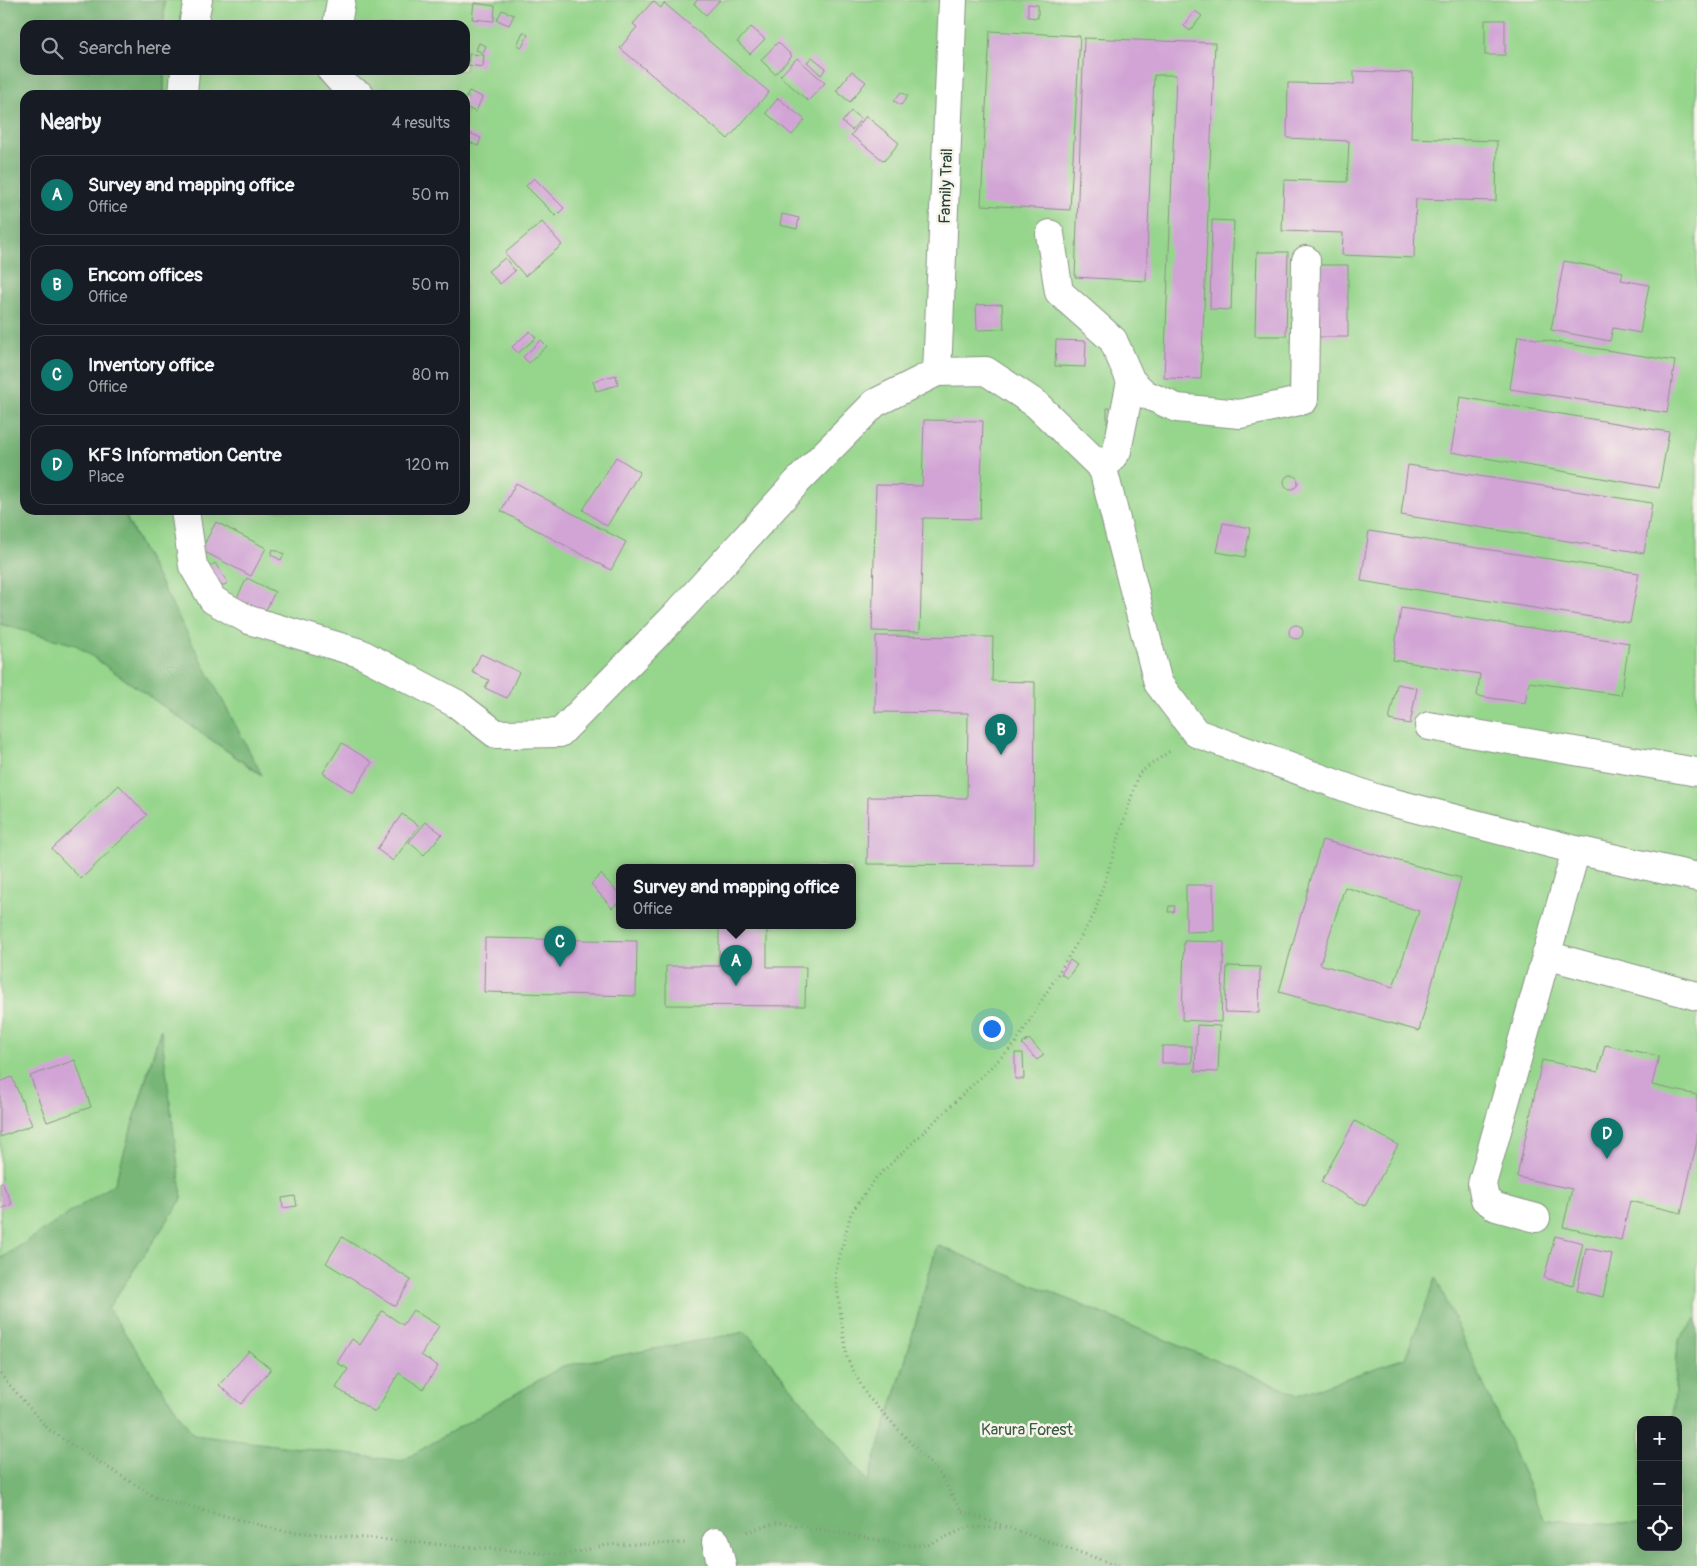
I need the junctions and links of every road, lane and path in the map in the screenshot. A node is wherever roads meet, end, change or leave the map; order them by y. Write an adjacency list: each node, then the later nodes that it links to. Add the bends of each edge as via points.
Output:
1 (198, 0): 4 (street)
2 (341, 0): 5 (street)
3 (953, 0): 12 (street, Family Trail)
4 (194, 20)
5 (338, 20)
6 (185, 75): 8 (street)
7 (335, 75): 9 (street)
8 (183, 90)
9 (351, 90)
10 (1050, 234): 13 (street, via 1060,292 1113,340)
11 (1306, 260): 13 (street, via 1304,400 1240,414 1176,408 1145,394)
12 (937, 372): 14 (street, via 986,371 1036,404); 15 (street, via 875,403 675,616 560,732 496,734 457,704 360,653 248,620 213,600 193,566)
13 (1131, 381): 14 (street, via 1117,451)
14 (1103, 469): 17 (street, via 1158,684)
15 (186, 515)
16 (1429, 726): 18 (street)
17 (1196, 733): 19 (street, via 1375,798); 25 (path, via 1139,773 1094,915 1015,1044 876,1178 851,1213 836,1274 847,1359 867,1396 940,1474 961,1511)
18 (1697, 772)
19 (1576, 850): 20 (street); 21 (street)
20 (1697, 877)
21 (1546, 955): 22 (street); 23 (street, via 1482,1184 1485,1199 1496,1207)
22 (1697, 996)
23 (1536, 1218)
24 (0, 1374): 26 (path, via 49,1430 156,1498 283,1531 564,1555 607,1545)
25 (1012, 1528): 26 (path, via 968,1527 928,1545 906,1546 778,1522); 27 (path)
26 (719, 1554)
27 (1120, 1566)

